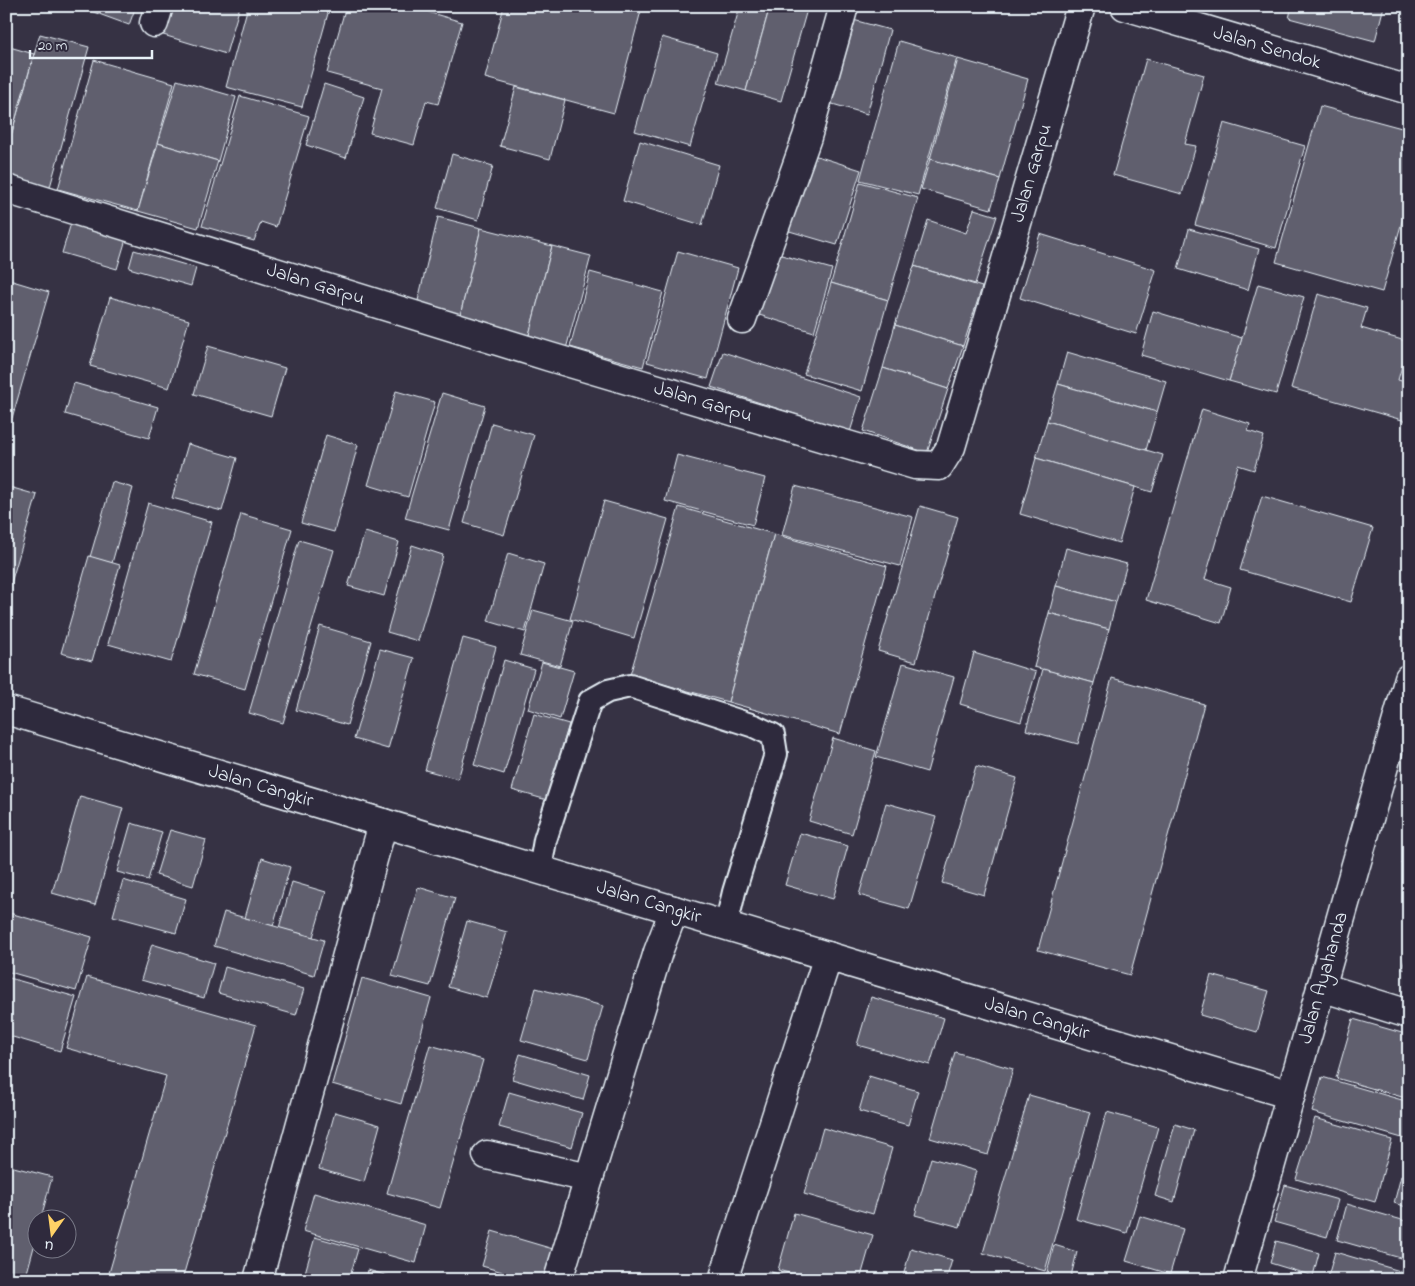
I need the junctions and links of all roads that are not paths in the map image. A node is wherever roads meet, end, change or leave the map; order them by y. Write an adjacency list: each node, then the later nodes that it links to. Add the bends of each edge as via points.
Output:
1 (844, 6): 6 (street, via 807,137)
2 (1081, 6): 5 (street, Jalan Garpu, via 951,447 939,466 915,465 550,357)
3 (1125, 6): 4 (street, Jalan Sendok)
4 (1409, 90)
5 (6, 189)
6 (742, 319)
7 (1409, 678): 14 (street, Jalan Ayahanda)
8 (6, 710): 9 (street, Jalan Cangkir)
9 (383, 823): 10 (street, Jalan Cangkir); 19 (street)
10 (540, 870): 11 (street, Jalan Cangkir); 12 (lane, via 545,840 590,701 608,691 630,686 773,735 776,754)
11 (674, 910): 12 (street, Jalan Cangkir); 18 (street, via 658,952)
12 (726, 926): 13 (street, Jalan Cangkir)
13 (828, 956): 16 (street, Jalan Cangkir); 21 (street)
14 (1321, 988): 15 (street); 16 (street, Jalan Ayahanda)
15 (1409, 1014)
16 (1291, 1095): 22 (street, Jalan Ayahanda)
17 (487, 1155): 18 (street)
18 (589, 1178): 20 (street)
19 (258, 1280)
20 (558, 1280)
21 (723, 1280)
22 (1238, 1280)

